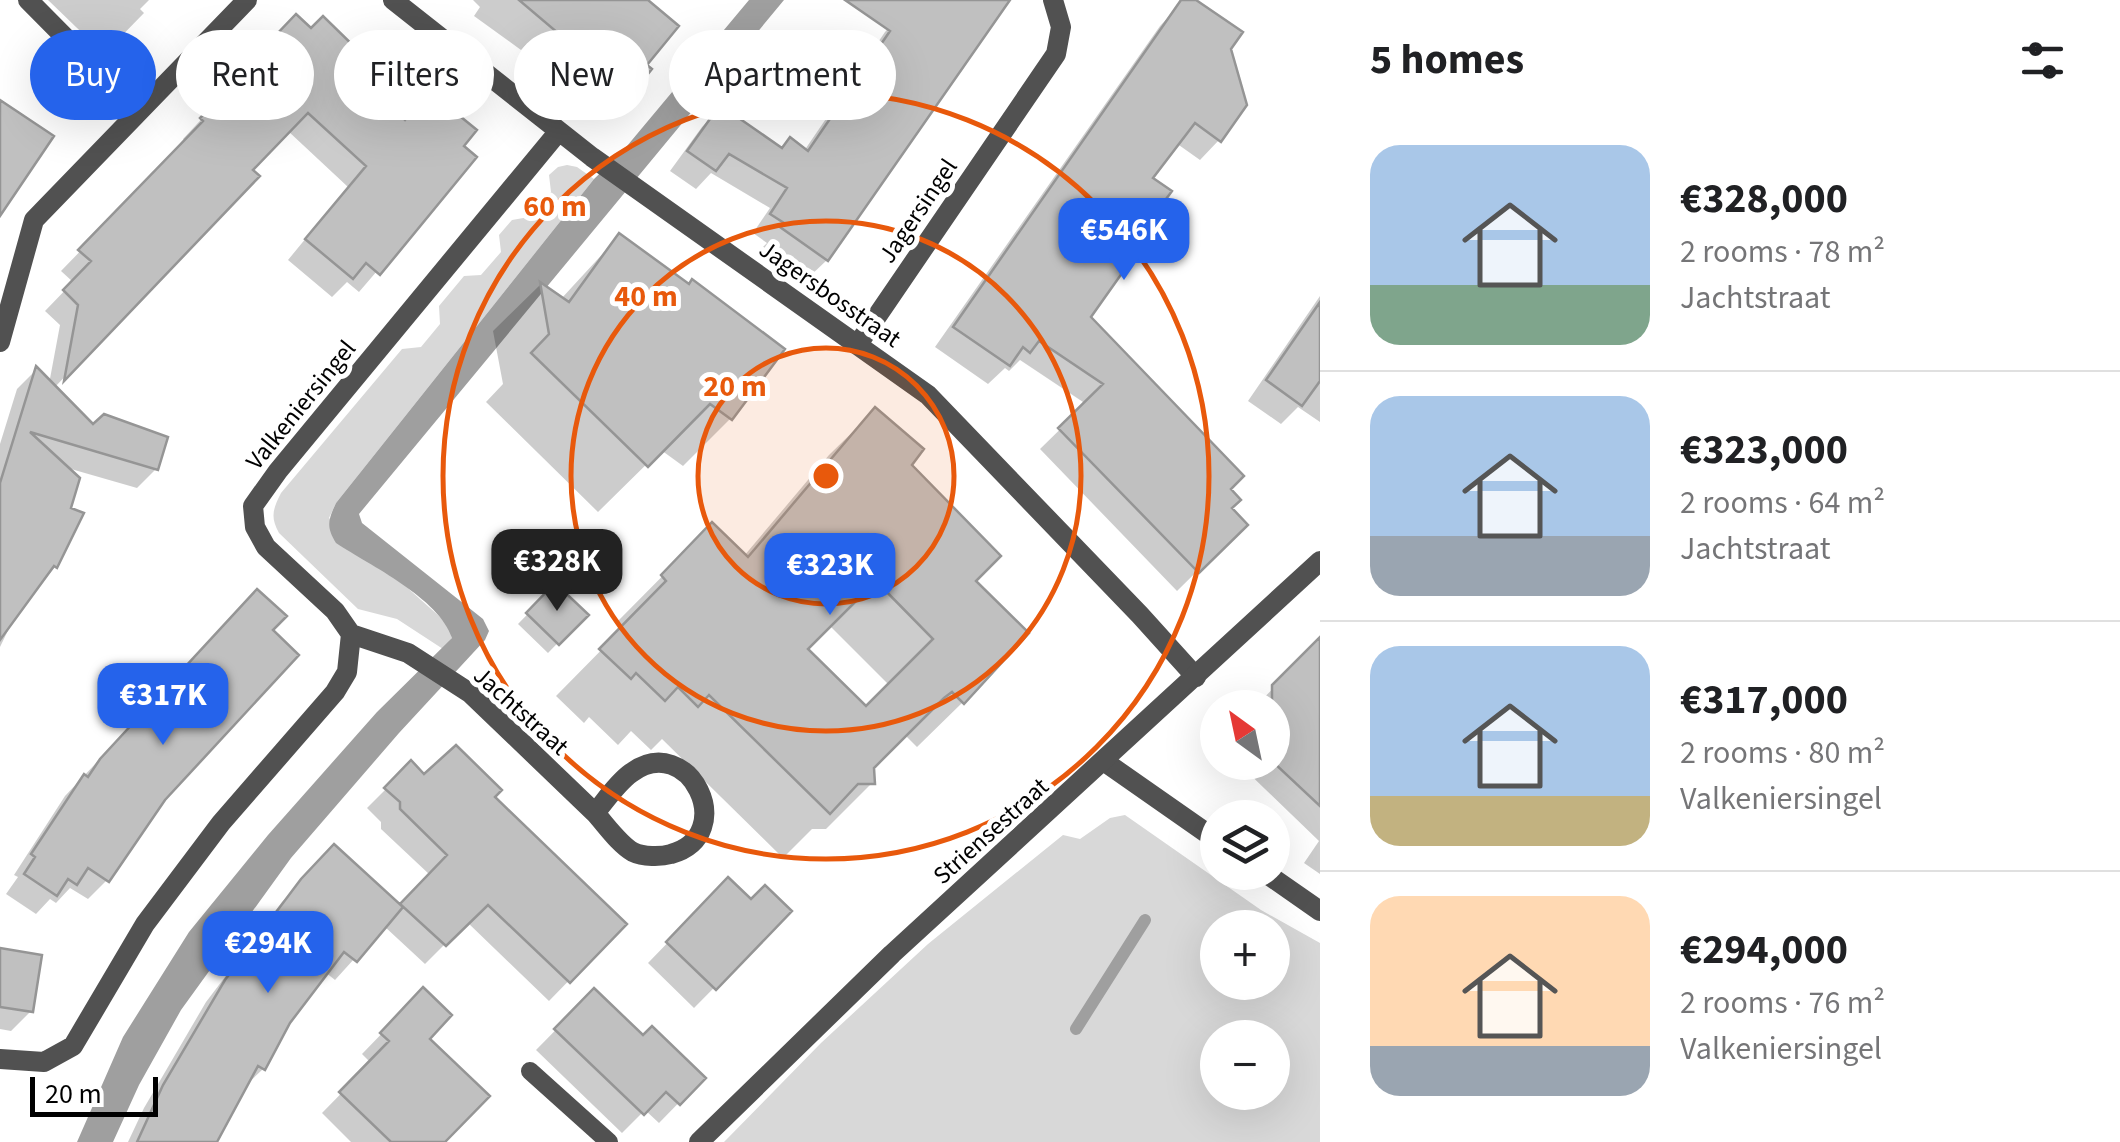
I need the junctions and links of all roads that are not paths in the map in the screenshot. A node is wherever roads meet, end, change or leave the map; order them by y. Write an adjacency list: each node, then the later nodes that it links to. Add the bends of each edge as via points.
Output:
1 (28, 0): 5 (street)
2 (246, 0): 6 (street)
3 (392, 0): 8 (street, Jagersbosstraat)
4 (1053, 0): 10 (street, Jagersingel, via 1061,27 1056,54)
5 (57, 30)
6 (156, 93)
7 (130, 120): 9 (street, via 34,220)
8 (559, 132): 10 (street, Jagersbosstraat); 12 (street, Valkeniersingel, via 253,506 266,547)
9 (0, 342)
10 (858, 344): 13 (street, Jagersbosstraat, via 928,395)
11 (1320, 561): 13 (street, Striensestraat)
12 (352, 634): 15 (street, Jachtstraat, via 408,652 470,693); 19 (street, via 335,692 221,823 145,924 73,1046 44,1062)
13 (1196, 677): 14 (street, Striensestraat)
14 (1105, 762): 16 (street); 22 (street, Striensestraat, via 892,954)
15 (595, 814): 15 (street, Jachtstraat, via 633,852 660,856 691,843 705,813 696,781 655,764 627,776)
16 (1200, 828)
17 (1290, 890): 18 (street)
18 (1320, 911)
19 (0, 1059)
20 (530, 1071): 21 (lane)
21 (609, 1142)
22 (699, 1142)

